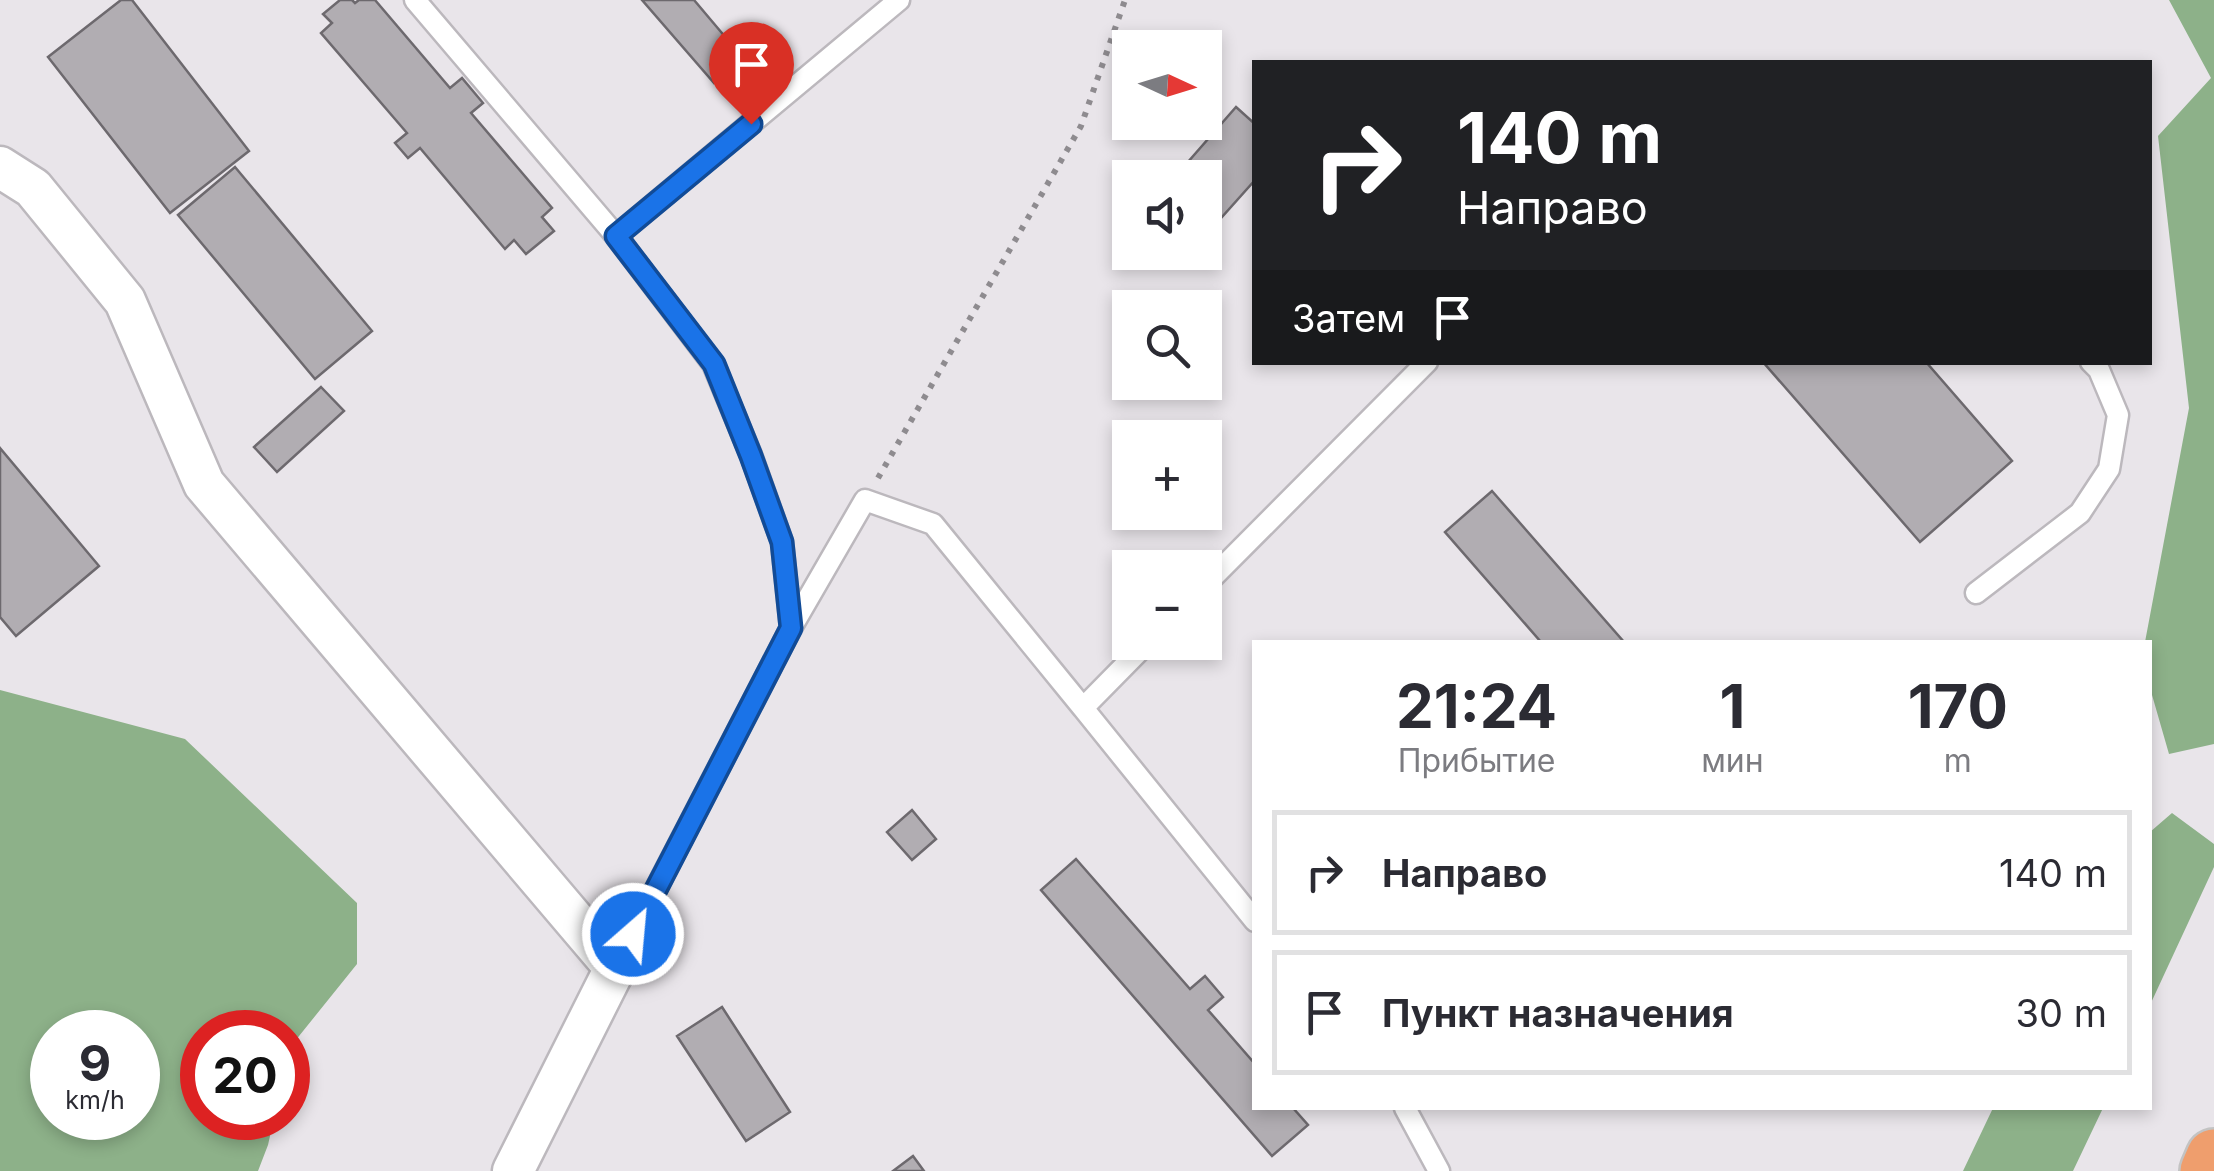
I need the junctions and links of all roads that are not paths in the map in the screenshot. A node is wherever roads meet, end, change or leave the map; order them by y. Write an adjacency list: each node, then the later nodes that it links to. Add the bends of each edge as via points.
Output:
1 (415, 0): 4 (lane)
2 (898, 0): 4 (lane)
3 (0, 167): 13 (street, via 33,188 125,301 204,484)
4 (616, 236): 9 (lane, via 714,364 782,542)
5 (1424, 365): 7 (lane)
6 (2094, 365): 8 (lane, via 2118,415 2109,470 2080,513)
7 (1222, 568)
8 (1976, 594)
9 (791, 628): 11 (lane, via 865,500 934,524); 13 (lane)
10 (1130, 660): 11 (lane)
11 (1083, 708): 12 (lane)
12 (1252, 917)
13 (615, 968): 16 (street)
14 (1407, 1110): 17 (lane)
15 (2214, 1157): 18 (highway)
16 (513, 1171)
17 (1439, 1171)
18 (2208, 1171)

